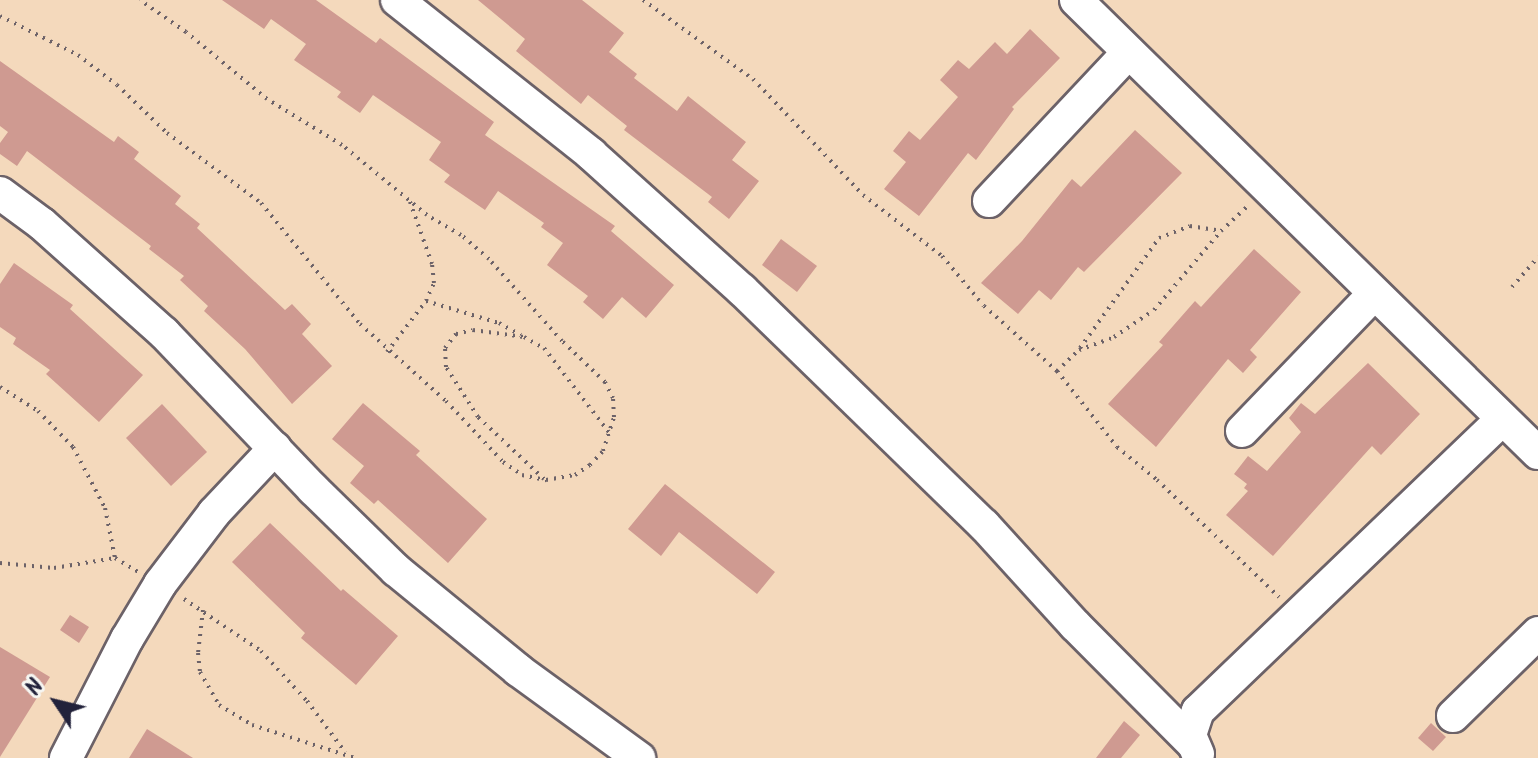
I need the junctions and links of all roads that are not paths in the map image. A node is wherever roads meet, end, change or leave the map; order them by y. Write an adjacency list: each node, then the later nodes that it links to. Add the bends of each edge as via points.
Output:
1 (397, 0): 13 (street, via 591,154 742,290 984,525)
2 (1076, 0): 3 (street)
3 (1129, 52): 5 (street); 6 (street)
4 (0, 193): 9 (street, via 164,333)
5 (989, 201)
6 (1374, 294): 7 (street); 8 (street)
7 (1503, 419): 10 (street); 13 (street, via 1198,711 1190,727)
8 (1242, 431)
9 (275, 448): 14 (street, via 214,513 160,584); 15 (street, via 396,570 518,670)
10 (1538, 453)
11 (1538, 633): 12 (street)
12 (1453, 716)
13 (1196, 751)
14 (66, 758)
15 (639, 758)

